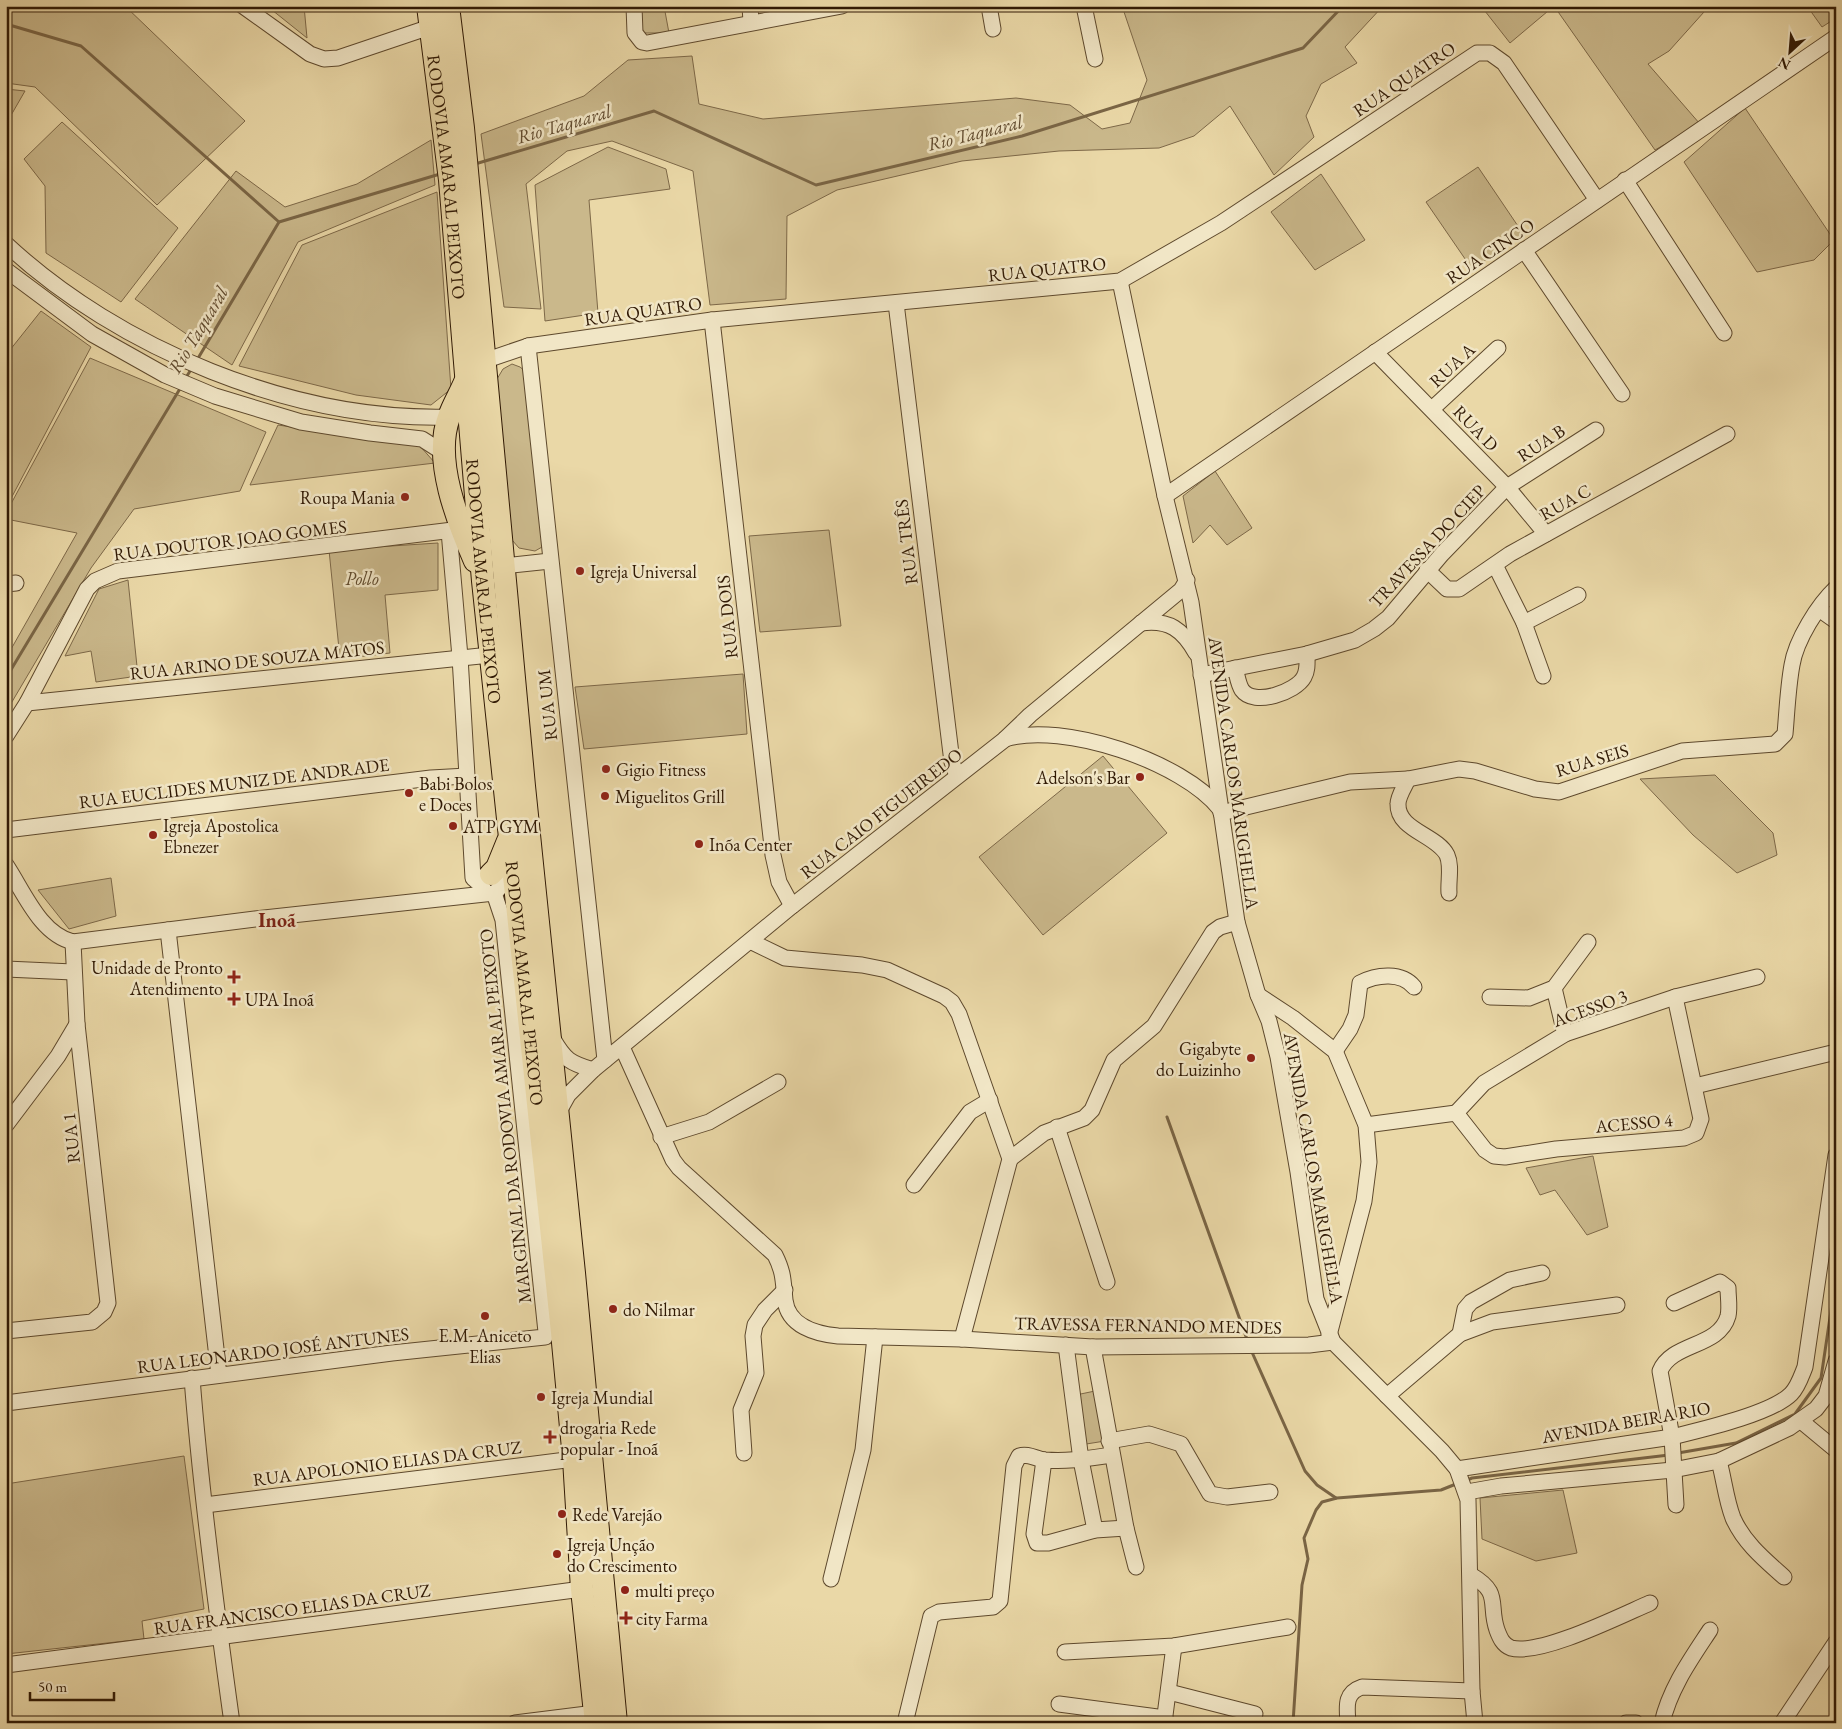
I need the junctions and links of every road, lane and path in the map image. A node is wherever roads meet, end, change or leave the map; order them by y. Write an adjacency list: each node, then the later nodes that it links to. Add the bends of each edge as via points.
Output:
1 (243, 6): 8 (street, via 310,54 324,59 338,58)
2 (448, 6): 13 (highway, RODOVIA AMARAL PEIXOTO)
3 (634, 6): 9 (street, via 636,33 642,42)
4 (750, 6): 9 (street)
5 (842, 6): 9 (street)
6 (989, 6): 10 (street)
7 (1084, 6): 12 (street)
8 (429, 16): 13 (highway, RODOVIA AMARAL PEIXOTO)
9 (751, 22)
10 (993, 29)
11 (1836, 37): 15 (street, RUA CINCO)
12 (1096, 59)
13 (454, 130): 14 (highway, RODOVIA AMARAL PEIXOTO)
14 (458, 179): 29 (highway, RODOVIA AMARAL PEIXOTO); 30 (highway, RODOVIA AMARAL PEIXOTO)
15 (1625, 180): 16 (street, RUA CINCO); 25 (street)
16 (1597, 200): 18 (street, RUA CINCO); 21 (street, RUA QUATRO, via 1504,63 1490,53 1476,53 1221,223)
17 (6, 244): 20 (street)
18 (1524, 250): 28 (street, RUA CINCO); 31 (street)
19 (6, 270): 22 (street)
20 (41, 275): 22 (street); 34 (street, via 113,324 171,355 220,376 305,401)
21 (1120, 280): 23 (street, RUA QUATRO); 40 (street, AVENIDA CARLOS MARIGHELLA)
22 (31, 289): 37 (street, via 92,334 165,375 215,396 302,422)
23 (896, 303): 24 (street, RUA QUATRO); 69 (street, RUA TRÊS, via 952,762)
24 (712, 320): 26 (street, RUA QUATRO); 78 (street, RUA DOIS, via 773,855 779,882)
25 (1724, 332)
26 (528, 346): 29 (street, RUA QUATRO); 43 (street, RUA UM)
27 (1498, 348): 32 (street, RUA A)
28 (1376, 352): 32 (street, RUA D); 40 (street, RUA CINCO)
29 (484, 360): 45 (highway, RODOVIA AMARAL PEIXOTO)
30 (466, 380): 33 (highway); 48 (highway, RODOVIA AMARAL PEIXOTO)
31 (1622, 394)
32 (1432, 409): 39 (street, RUA D)
33 (449, 417): 34 (street); 38 (highway)
34 (424, 418): 37 (street)
35 (1596, 430): 39 (street, RUA B)
36 (1727, 434): 42 (street, RUA C)
37 (422, 439): 38 (street)
38 (444, 453): 41 (highway)
39 (1507, 487): 42 (street, RUA D); 46 (street, TRAVESSA DO CIEP)
40 (1165, 496): 47 (street, AVENIDA CARLOS MARIGHELLA)
41 (455, 530): 48 (highway); 58 (street); 62 (street, RUA DOUTOR JOAO GOMES, via 105,575 87,589)
42 (1546, 534): 44 (street, RUA C)
43 (550, 561): 45 (street); 100 (street, RUA UM)
44 (1495, 565): 46 (street, RUA C, via 1453,590); 54 (street)
45 (504, 566): 94 (highway, RODOVIA AMARAL PEIXOTO)
46 (1428, 570): 56 (street, TRAVESSA DO CIEP, via 1388,618 1374,629 1355,640)
47 (1187, 580): 53 (street, RUA CAIO FIGUEIREDO, via 1181,590); 55 (street, AVENIDA CARLOS MARIGHELLA)
48 (483, 581): 57 (highway, RODOVIA AMARAL PEIXOTO)
49 (1836, 588): 51 (street, RUA SEIS)
50 (1578, 595): 54 (street)
51 (1819, 609): 52 (street); 70 (street, RUA SEIS, via 1797,647 1792,664 1785,734 1775,744 1682,751 1559,792 1459,769)
52 (1836, 621)
53 (1141, 623): 55 (street, via 1158,622 1173,626 1185,636); 63 (street, RUA CAIO FIGUEIREDO)
54 (1524, 623): 61 (street)
55 (1197, 654): 60 (street, AVENIDA CARLOS MARIGHELLA)
56 (1306, 654): 59 (street, TRAVESSA DO CIEP); 59 (street, via 1308,668 1304,678 1294,688 1264,698 1250,696 1242,690)
57 (490, 655): 58 (street, RUA ARINO DE SOUZA MATOS); 74 (highway, RODOVIA AMARAL PEIXOTO)
58 (460, 657): 62 (street, RUA ARINO DE SOUZA MATOS); 68 (street)
59 (1235, 668): 60 (street, TRAVESSA DO CIEP)
60 (1201, 674): 67 (street, AVENIDA CARLOS MARIGHELLA)
61 (1543, 676)
62 (27, 703): 65 (street, RUA DOUTOR JOAO GOMES)
63 (1030, 716): 64 (street, via 1028,727); 66 (street, RUA CAIO FIGUEIREDO)
64 (1033, 733): 66 (street); 71 (street, via 1062,735 1098,744 1157,765)
65 (6, 736)
66 (1004, 740): 69 (street, RUA CAIO FIGUEIREDO)
67 (1214, 771): 71 (street, via 1202,781); 72 (street, AVENIDA CARLOS MARIGHELLA)
68 (467, 776): 73 (street, RUA EUCLIDES MUNIZ DE ANDRADE); 76 (street, MARGINAL DA RODOVIA AMARAL PEIXOTO, via 473,855)
69 (957, 776): 78 (street, RUA CAIO FIGUEIREDO)
70 (1408, 779): 72 (street, RUA SEIS, via 1350,782); 77 (street, via 1398,805 1401,816 1447,854)
71 (1191, 782): 72 (street)
72 (1221, 811): 80 (street, AVENIDA CARLOS MARIGHELLA)
73 (6, 830)
74 (509, 838): 76 (highway); 79 (highway, RODOVIA AMARAL PEIXOTO)
75 (6, 865): 83 (street, via 44,924 62,940)
76 (489, 885): 79 (highway, via 511,906); 81 (street, via 464,889 454,897); 122 (street, MARGINAL DA RODOVIA AMARAL PEIXOTO, via 503,920)
77 (1449, 893)
78 (792, 906): 82 (street, RUA CAIO FIGUEIREDO)
79 (519, 921): 138 (highway, RODOVIA AMARAL PEIXOTO)
80 (1237, 922): 90 (street, AVENIDA CARLOS MARIGHELLA); 110 (street, via 1213,932 1154,1026 1114,1060 1092,1110 1084,1118)
81 (168, 930): 83 (street); 129 (street)
82 (750, 941): 96 (street, RUA CAIO FIGUEIREDO); 105 (street, via 786,958 887,970 944,996 959,1014)
83 (73, 942): 86 (street, RUA 1)
84 (1588, 942): 89 (street)
85 (6, 969): 86 (street)
86 (73, 972): 93 (street, RUA 1)
87 (1757, 977): 92 (street, ACESSO 3)
88 (1414, 987): 97 (street, via 1408,979 1400,976 1360,983 1356,1015)
89 (1554, 988): 91 (street, via 1529,998); 95 (street)
90 (1258, 995): 97 (street); 124 (street, AVENIDA CARLOS MARIGHELLA, via 1278,1057 1316,1299)
91 (1490, 997)
92 (1676, 997): 95 (street, ACESSO 3); 104 (street, ACESSO 4)
93 (77, 1024): 99 (street); 101 (street, RUA 1)
94 (549, 1034): 102 (street, via 572,1064); 106 (highway, RODOVIA AMARAL PEIXOTO)
95 (1565, 1034): 107 (street, ACESSO 3, via 1484,1082)
96 (622, 1047): 100 (street, RUA CAIO FIGUEIREDO); 111 (street, TRAVESSA FERNANDO MENDES)
97 (1335, 1051): 109 (street)
98 (1836, 1052): 104 (street)
99 (58, 1056): 101 (street); 108 (street)
100 (605, 1060): 102 (street, RUA CAIO FIGUEIREDO)
101 (82, 1065): 120 (street, RUA 1, via 108,1303 104,1312 92,1322)
102 (593, 1070): 106 (street, RUA CAIO FIGUEIREDO, via 568,1095)
103 (778, 1082): 111 (street, via 709,1122)
104 (1695, 1086): 107 (street, ACESSO 4, via 1700,1127 1696,1133 1684,1138 1494,1156 1484,1150)
105 (990, 1100): 113 (street); 114 (street, via 970,1112)
106 (558, 1113): 170 (highway, RODOVIA AMARAL PEIXOTO)
107 (1456, 1113): 109 (street)
108 (6, 1125)
109 (1366, 1125): 124 (street, via 1369,1162 1364,1201)
110 (1058, 1127): 113 (street, via 1044,1133); 116 (street)
111 (661, 1137): 117 (street, TRAVESSA FERNANDO MENDES, via 679,1168 775,1255 782,1269)
112 (1836, 1155): 134 (street, AVENIDA BEIRA RIO, via 1805,1367 1798,1385 1781,1402 1741,1418)
113 (1010, 1159): 125 (street)
114 (914, 1185)
115 (1542, 1273): 121 (street, via 1510,1280 1471,1302 1465,1309)
116 (1107, 1282)
117 (785, 1290): 123 (street, TRAVESSA FERNANDO MENDES, via 790,1314 804,1328 821,1335); 137 (street, via 765,1310 755,1326 756,1373 741,1410)
118 (1674, 1303): 134 (street, via 1720,1282 1728,1288 1728,1314 1724,1326 1714,1335 1669,1357 1660,1371)
119 (1617, 1306): 121 (street, via 1492,1322)
120 (6, 1331)
121 (1460, 1334): 131 (street)
122 (545, 1337): 129 (street, RUA LEONARDO JOSÉ ANTUNES)
123 (875, 1337): 125 (street, TRAVESSA FERNANDO MENDES); 152 (street, via 863,1450)
124 (1331, 1338): 127 (street, TRAVESSA FERNANDO MENDES, via 1309,1346); 131 (street, AVENIDA CARLOS MARIGHELLA)
125 (962, 1339): 126 (street, TRAVESSA FERNANDO MENDES)
126 (1066, 1345): 127 (street, TRAVESSA FERNANDO MENDES); 140 (street)
127 (1092, 1346): 135 (street)
128 (1836, 1361): 133 (street, via 1826,1396)
129 (219, 1375): 130 (street, RUA LEONARDO JOSÉ ANTUNES)
130 (192, 1378): 132 (street, RUA LEONARDO JOSÉ ANTUNES); 145 (street)
131 (1387, 1396): 143 (street, AVENIDA CARLOS MARIGHELLA)
132 (6, 1403)
133 (1802, 1421): 136 (street); 141 (street)
134 (1672, 1437): 142 (street); 143 (street, AVENIDA BEIRA RIO)
135 (1110, 1448): 140 (street); 144 (street, via 1149,1434 1181,1444 1210,1494 1227,1497); 147 (street)
136 (1836, 1450)
137 (744, 1453)
138 (574, 1459): 145 (street, RUA APOLONIO ELIAS DA CRUZ); 153 (highway, RODOVIA AMARAL PEIXOTO)
139 (1044, 1460): 140 (street); 148 (street, via 1034,1534 1037,1543); 171 (street, via 1023,1455 1014,1466 1000,1601 993,1607 939,1612 932,1616)
140 (1081, 1460): 148 (street)
141 (1719, 1461): 142 (street); 151 (street, via 1733,1517 1742,1534)
142 (1673, 1470): 143 (street, via 1501,1486); 146 (street)
143 (1462, 1481): 150 (street)
144 (1270, 1492)
145 (205, 1505): 157 (street)
146 (1676, 1505)
147 (1126, 1528): 148 (street); 149 (street)
148 (1095, 1530)
149 (1136, 1567)
150 (1471, 1575): 154 (street, via 1485,1583 1492,1594 1496,1629 1503,1643 1511,1648 1527,1648 1567,1638); 162 (street)
151 (1784, 1577)
152 (831, 1579)
153 (582, 1588): 157 (street, RUA FRANCISCO ELIAS DA CRUZ); 166 (highway, RODOVIA AMARAL PEIXOTO)
154 (1650, 1604)
155 (1288, 1627): 159 (street)
156 (1710, 1630): 176 (street, via 1681,1674 1666,1704)
157 (220, 1638): 161 (street, RUA FRANCISCO ELIAS DA CRUZ); 168 (street)
158 (1836, 1642): 177 (street)
159 (1174, 1646): 160 (street); 163 (street)
160 (1065, 1652)
161 (6, 1665)
162 (1472, 1691): 172 (street, via 1362,1687 1349,1697); 173 (street)
163 (1169, 1692): 165 (street); 167 (street)
164 (1059, 1704): 167 (street)
165 (1255, 1714)
166 (596, 1718): 169 (street)
167 (1164, 1720)
168 (232, 1723)
169 (516, 1723)
170 (616, 1723)
171 (905, 1723)
172 (1348, 1723)
173 (1475, 1723)
174 (1626, 1723): 175 (street)
175 (1636, 1723)
176 (1662, 1723)
177 (1782, 1723)

